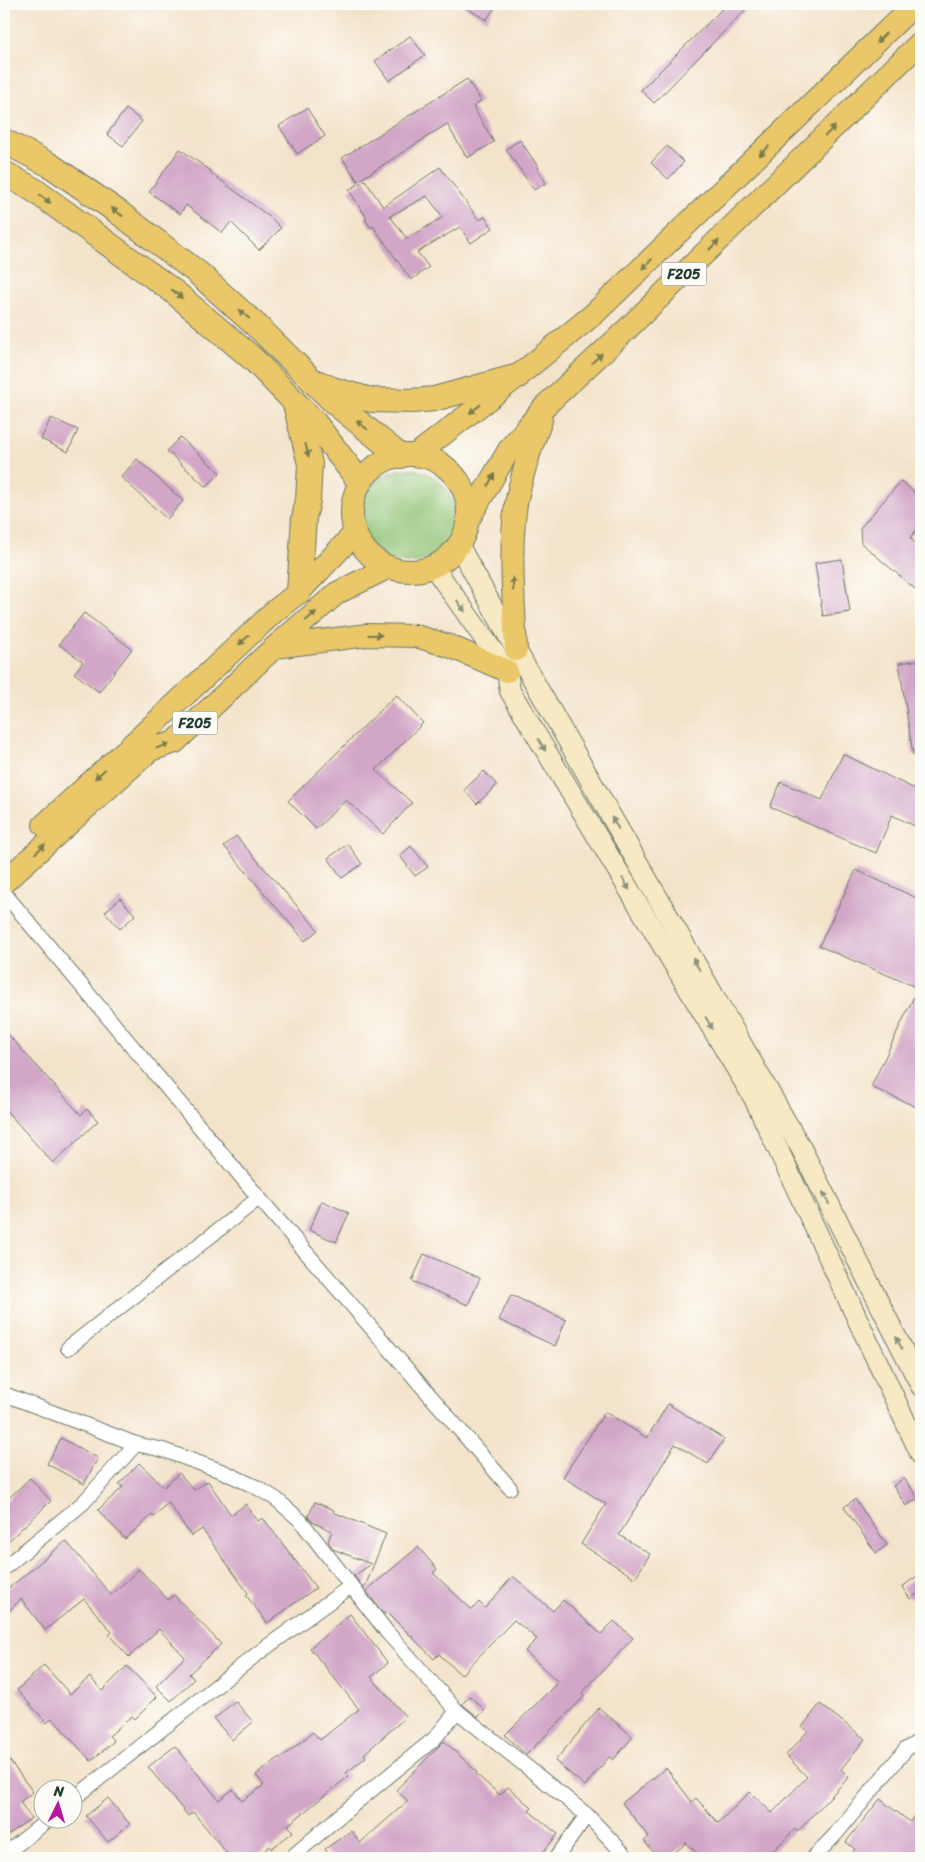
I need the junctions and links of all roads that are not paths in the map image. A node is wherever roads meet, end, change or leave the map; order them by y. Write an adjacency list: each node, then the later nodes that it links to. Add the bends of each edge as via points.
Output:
1 (915, 4): 5 (main road, F205, one-way to 5, via 595,313)
2 (921, 42): 8 (main road, F205, one-way to 2)
3 (4, 141): 6 (highway, one-way to 3, via 198,273 50,165)
4 (4, 173): 7 (highway, one-way to 7, via 34,190 173,291 253,359)
5 (518, 376): 6 (highway, via 434,400 412,401 371,400 332,389); 9 (main road, F205, one-way to 9)
6 (309, 378): 9 (highway, one-way to 6, via 335,404)
7 (295, 402): 10 (highway); 16 (highway, one-way to 16, via 310,464)
8 (546, 405): 11 (main road, F205, one-way to 8, via 510,448); 18 (main road, one-way to 8, via 512,566 516,505 528,456)
9 (408, 456): 10 (main road, F205, via 384,461); 11 (main road, F205, via 434,460 449,471 461,486 467,503)
10 (360, 482): 12 (main road, F205, via 352,507)
11 (467, 522): 13 (main road, F205)
12 (355, 533): 15 (main road, F205, via 363,548); 16 (main road, F205)
13 (458, 544): 14 (main road, F205); 18 (main road)
14 (433, 566): 15 (main road, F205, via 419,570); 19 (main road, one-way to 19)
15 (389, 567): 17 (main road, F205, one-way to 15, via 337,593)
16 (299, 592): 20 (main road, F205, one-way to 20)
17 (275, 647): 19 (main road, one-way to 19, via 367,635 416,636 452,647); 21 (main road, F205, one-way to 17, via 150,750 175,742)
18 (516, 650): 25 (main road, one-way to 18, via 801,1148)
19 (507, 671): 28 (main road, one-way to 28, via 510,692 754,1098)
20 (4, 862)
21 (4, 882)
22 (4, 893): 23 (street)
23 (259, 1198): 24 (street); 29 (street)
24 (68, 1348)
25 (921, 1386)
26 (4, 1394): 27 (street)
27 (136, 1444): 30 (street, via 82,1503); 31 (street, via 224,1472 276,1499 300,1520)
28 (921, 1455)
29 (510, 1488)
30 (4, 1568)
31 (351, 1586): 32 (street); 34 (street, via 257,1654)
32 (457, 1711): 35 (street); 38 (street, via 434,1739)
33 (921, 1742): 41 (street, via 906,1749)
34 (82, 1792)
35 (587, 1815): 39 (street); 40 (street)
36 (35, 1830): 37 (street)
37 (4, 1855)
38 (291, 1858)
39 (556, 1858)
40 (628, 1858)
41 (814, 1858)

